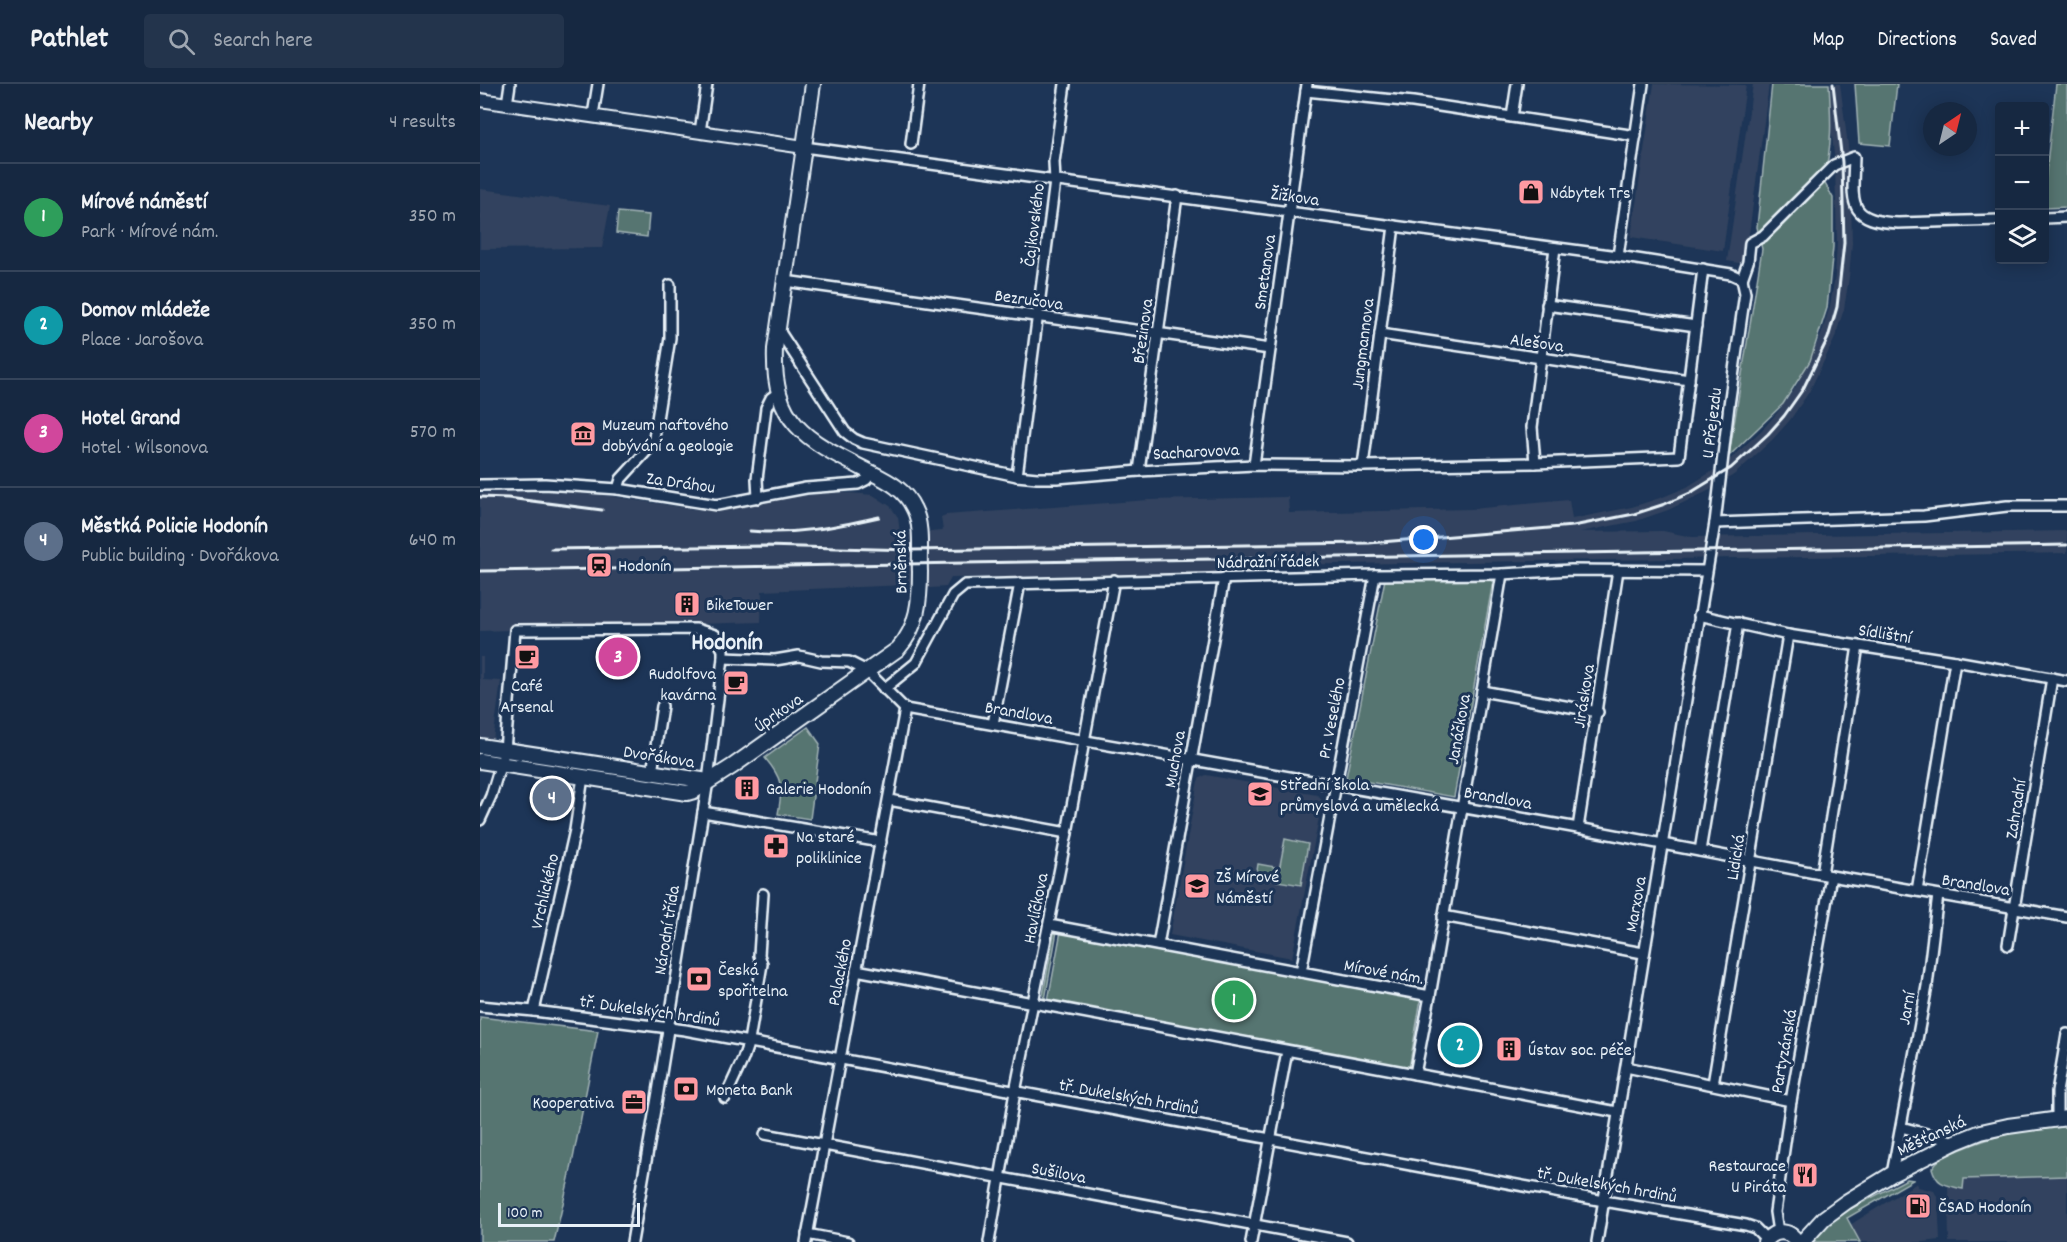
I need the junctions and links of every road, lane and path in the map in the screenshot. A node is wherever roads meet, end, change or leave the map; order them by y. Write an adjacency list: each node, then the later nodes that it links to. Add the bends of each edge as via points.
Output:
1 (510, 84): 11 (street)
2 (598, 84): 12 (street)
3 (707, 84): 14 (street)
4 (813, 84): 17 (main road, Brněnská)
5 (919, 84): 16 (street)
6 (1065, 84): 18 (street, Čajkovského, via 1054,162)
7 (1516, 84): 13 (street)
8 (1643, 84): 15 (street)
9 (1307, 87): 13 (street); 20 (street, Smetanova)
10 (480, 100): 11 (street)
11 (507, 104): 12 (street)
12 (593, 115): 14 (street)
13 (1512, 117): 15 (street)
14 (700, 132): 17 (street)
15 (1636, 136): 26 (street)
16 (911, 144)
17 (804, 147): 18 (street, Žižkova); 29 (main road, Brněnská)
18 (1055, 182): 19 (street, Žižkova); 32 (street, Čajkovského)
19 (1177, 196): 20 (street, Žižkova); 35 (street, Březinova)
20 (1289, 212): 24 (street, Žižkova); 37 (street, Smetanova)
21 (2049, 218): 22 (street)
22 (2067, 218)
23 (1995, 220): 28 (street, via 1898,223 1869,219 1860,213 1853,198 1854,158 1834,165 1763,236 1750,243)
24 (1394, 226): 25 (street, Žižkova); 36 (street, Jungmannova)
25 (1555, 248): 26 (street, Žižkova); 31 (street)
26 (1618, 256): 27 (street, Žižkova)
27 (1704, 269): 28 (street, Žižkova); 33 (street)
28 (1742, 279): 51 (street, U Přejezdu, via 1745,293)
29 (785, 281): 32 (street, Bezručova); 34 (main road, Brněnská)
30 (670, 285): 48 (street, via 670,338 653,444 621,479)
31 (1547, 305): 33 (street); 38 (street)
32 (1038, 318): 35 (street, Bezručova); 46 (street, Čajkovského)
33 (1696, 326): 39 (street)
34 (778, 329): 40 (main road, Brněnská, via 774,365); 46 (street, Sacharovova, via 845,432 854,439)
35 (1158, 333): 37 (street, Bezručova); 44 (street, Březinova)
36 (1380, 334): 38 (street, Alešova); 43 (street, Jungmannova)
37 (1270, 349): 42 (street, Smetanova)
38 (1539, 359): 39 (street, Alešova); 41 (street, via 1532,427)
39 (1689, 380): 41 (street, Sacharovova, via 1679,457)
40 (778, 393): 45 (main road, Brněnská, via 790,418 810,439); 49 (street, via 766,408)
41 (1535, 463): 43 (street, Sacharovova)
42 (1254, 465): 43 (street, Sacharovova); 44 (street, Sacharovova)
43 (1363, 466)
44 (1139, 471): 46 (street, Sacharovova, via 1057,478)
45 (872, 473): 49 (street, Za Dráhou, via 858,484 806,488); 65 (main road, Brněnská, via 897,487 916,512 920,588 910,631 898,649)
46 (1017, 476)
47 (480, 485): 48 (street, Za Dráhou)
48 (618, 489): 49 (street, Za Dráhou, via 705,505)
49 (758, 498)
50 (2067, 506): 51 (street, via 2007,506 1924,516)
51 (1715, 523): 53 (street, U Přejezdu)
52 (1618, 570): 53 (street, Nádražní řádek); 54 (street, Nádražní řádek); 72 (street, Jiráskova)
53 (1706, 571): 59 (street, Marxova)
54 (1502, 574): 55 (street, Nádražní řádek); 69 (street, Janáčkova)
55 (1375, 575): 56 (street, Nádražní řádek); 83 (street, Pr. Veselého)
56 (1224, 578): 57 (street, Nádražní řádek); 77 (street, Muchova)
57 (1114, 580): 58 (street, Nádražní řádek); 74 (street, Havlíčkova)
58 (1020, 583): 68 (street, Nádražní řádek, via 961,586 916,663); 73 (street)
59 (1699, 615): 60 (street, Sídlištní); 91 (street, Marxova)
60 (1738, 623): 61 (street, Sídlištní); 92 (street)
61 (1788, 635): 62 (street, Sídlištní); 93 (street, Lidická)
62 (1858, 646): 64 (street, Sídlištní); 94 (street, Partyzánská)
63 (723, 658): 65 (street, via 775,660 799,656 821,662 849,662); 76 (street, via 715,635 696,629 515,630); 82 (street, Národní třída)
64 (1955, 661): 66 (street, Sídlištní); 95 (street)
65 (867, 671): 68 (street); 82 (main road, Úprkova)
66 (2052, 678): 67 (street, Sídlištní); 98 (street, Zahradní)
67 (2067, 681)
68 (884, 689): 71 (street)
69 (1482, 691): 72 (street); 85 (street, Janáčkova)
70 (662, 705): 80 (street)
71 (904, 709): 73 (street, Brandlova); 84 (street, Palackého)
72 (1598, 711): 88 (street, Jiráskova)
73 (993, 724): 74 (street, Brandlova)
74 (1084, 740): 77 (street, Brandlova); 89 (street, Havlíčkova)
75 (480, 746): 76 (main road, Dvořákova)
76 (505, 750): 79 (street); 80 (main road, Dvořákova)
77 (1190, 759): 83 (street, Brandlova); 102 (street, Muchova)
78 (480, 761): 79 (main road, Dvořákova)
79 (502, 765): 81 (main road, Dvořákova); 87 (street)
80 (652, 772): 82 (main road, Dvořákova)
81 (583, 777): 82 (main road, Dvořákova, via 687,793); 110 (street, Vrchlického, via 575,830)
82 (708, 781): 86 (street, Národní třída)
83 (1336, 785): 85 (street, Brandlova); 106 (street, Pr. Veselého)
84 (889, 800): 89 (street); 90 (street, Palackého)
85 (1461, 808): 88 (street, Brandlova); 99 (street, Janáčkova)
86 (703, 812): 90 (street); 111 (street, Národní třída)
87 (480, 820)
88 (1578, 828): 91 (street, Brandlova)
89 (1066, 833): 101 (street, Havlíčkova)
90 (881, 842): 105 (street, Palackého)
91 (1662, 845): 92 (street, Brandlova); 104 (street, Marxova)
92 (1700, 851): 93 (street, Brandlova)
93 (1752, 861): 94 (street, Brandlova); 118 (street, Lidická)
94 (1826, 875): 95 (street, Brandlova); 121 (street, Partyzánská)
95 (1917, 891): 97 (street, Brandlova)
96 (763, 894): 113 (street, via 759,955 762,964)
97 (1938, 895): 98 (street, Brandlova); 124 (street, Jarní, via 1927,986)
98 (2016, 908): 100 (street, Brandlova); 103 (street, Zahradní)
99 (1443, 916): 104 (street); 107 (street, Janáčkova)
100 (2067, 917)
101 (1049, 925): 102 (street, Mírové nám.); 108 (street, Havlíčkova)
102 (1158, 945): 106 (street, Mírové nám.)
103 (2008, 945)
104 (1643, 953): 116 (street, Marxova)
105 (856, 970): 108 (street); 115 (street, Palackého)
106 (1301, 972): 107 (street, Mírové nám.)
107 (1430, 996): 117 (street, Mírové nám.)
108 (1033, 1002): 114 (street); 119 (street, Havlíčkova)
109 (480, 1006): 110 (street, tř. Dukelských hrdinů)
110 (534, 1011): 111 (street, tř. Dukelských hrdinů)
111 (667, 1027): 113 (street, tř. Dukelských hrdinů); 135 (street, Národní třída)
112 (2067, 1034): 123 (street, via 2057,1092)
113 (748, 1041): 115 (street, tř. Dukelských hrdinů); 120 (street)
114 (1287, 1051): 117 (street); 126 (street)
115 (839, 1059): 119 (street, tř. Dukelských hrdinů); 128 (street, Palackého)
116 (1626, 1067): 118 (street); 122 (street, Marxova)
117 (1415, 1074): 122 (street)
118 (1713, 1084): 121 (street)
119 (1015, 1092): 126 (street, tř. Dukelských hrdinů); 130 (street, Havlíčkova)
120 (725, 1098)
121 (1791, 1101): 134 (street, Partyzánská, via 1775,1212)
122 (1617, 1112): 131 (street, Marxova)
123 (2062, 1119): 127 (main road, Měšťanská, via 2008,1126)
124 (1901, 1127): 127 (street); 129 (street, Jarní)
125 (765, 1134): 128 (street, Sušilova)
126 (1271, 1138): 131 (street, tř. Dukelských hrdinů); 132 (street)
127 (1956, 1142): 129 (main road, Měšťanská)
128 (824, 1146): 130 (street, Sušilova); 133 (street, Palackého)
129 (1892, 1174): 134 (main road, Měšťanská, via 1824,1218)
130 (1000, 1178): 132 (street, Sušilova); 137 (street, Havlíčkova)
131 (1604, 1201): 134 (street, tř. Dukelských hrdinů, via 1746,1225); 140 (street, Marxova)
132 (1254, 1225): 138 (street); 139 (street, Sušilova)
133 (807, 1238): 136 (street)
134 (1783, 1238)
135 (632, 1242)
136 (848, 1242)
137 (989, 1242)
138 (1251, 1242)
139 (1347, 1242)
140 (1597, 1242)

